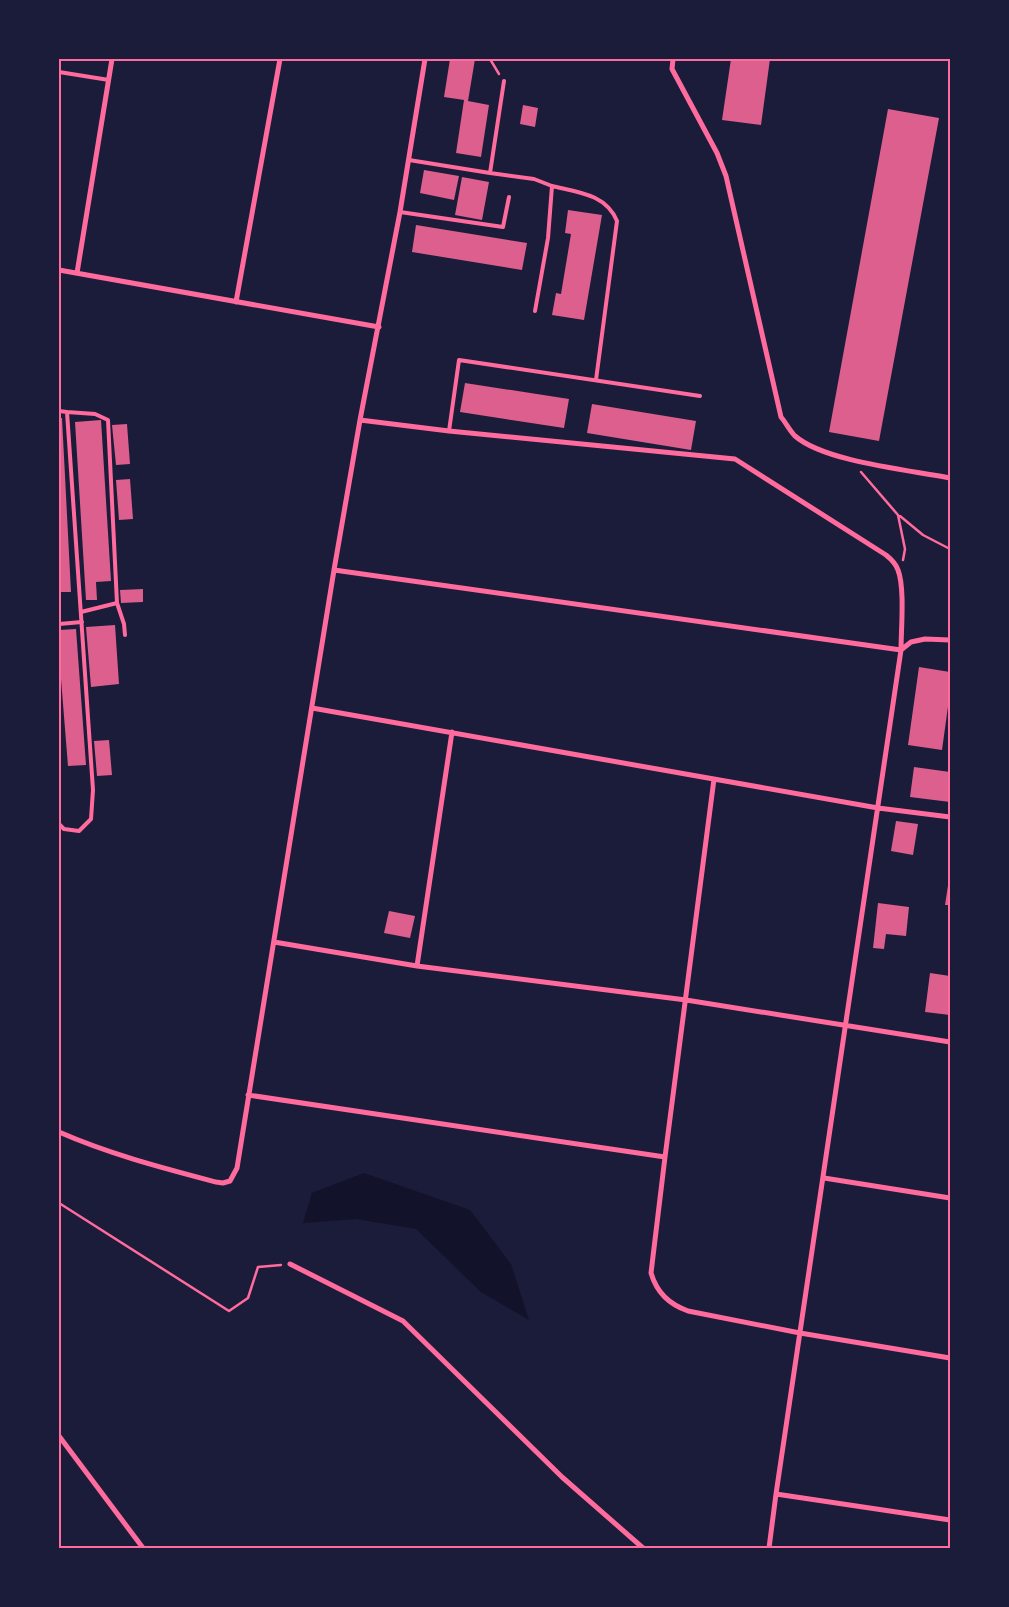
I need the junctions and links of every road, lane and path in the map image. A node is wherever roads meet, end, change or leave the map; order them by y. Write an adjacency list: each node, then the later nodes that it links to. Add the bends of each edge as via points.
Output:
1 (112, 59): 7 (street)
2 (280, 59): 16 (street)
3 (425, 59): 9 (street)
4 (490, 59): 8 (path)
5 (673, 59): 25 (street, via 672,69 726,176 781,417 795,435 816,448)
6 (59, 72): 7 (lane)
7 (108, 80): 15 (street)
8 (504, 81): 10 (lane)
9 (409, 160): 10 (lane); 13 (street)
10 (490, 173): 11 (lane, via 534,179)
11 (552, 186): 17 (lane, via 548,238); 19 (lane, via 595,196 617,220)
12 (509, 197): 13 (lane, via 503,227)
13 (400, 212): 18 (street)
14 (59, 270): 15 (street)
15 (77, 273): 16 (street)
16 (236, 302): 18 (street)
17 (535, 311)
18 (378, 327): 23 (street)
19 (596, 380): 20 (lane); 24 (lane, via 459,360)
20 (700, 396)
21 (59, 411): 22 (lane)
22 (67, 412): 31 (lane, via 95,414 108,420); 32 (lane)
23 (360, 420): 24 (street); 29 (street)
24 (449, 431): 30 (street, via 735,459 886,555 898,569)
25 (850, 460): 26 (street); 27 (path)
26 (950, 478)
27 (898, 515): 28 (path, via 923,535); 30 (path, via 905,549)
28 (950, 549)
29 (334, 570): 37 (street); 38 (street)
30 (901, 581): 37 (street)
31 (116, 603): 32 (lane); 35 (lane, via 124,624)
32 (81, 612): 33 (lane)
33 (82, 622): 34 (lane); 43 (lane, via 93,790 91,818 79,831 64,829)
34 (59, 624)
35 (124, 635)
36 (950, 640): 37 (street, via 925,639 911,642)
37 (901, 650): 41 (street)
38 (312, 708): 39 (street); 44 (street)
39 (452, 732): 40 (street); 45 (street)
40 (714, 779): 41 (street); 46 (street)
41 (878, 808): 42 (street); 47 (street)
42 (950, 817)
43 (59, 824)
44 (274, 942): 45 (street); 49 (street)
45 (417, 966): 46 (street)
46 (686, 1000): 47 (street); 51 (street)
47 (846, 1025): 48 (street); 52 (street)
48 (950, 1042)
49 (248, 1095): 50 (street, via 237,1168 230,1180 224,1183 158,1167); 51 (street)
50 (59, 1132)
51 (664, 1158): 56 (street, via 651,1273 657,1289 676,1307 688,1311)
52 (824, 1178): 53 (street); 56 (street)
53 (950, 1198)
54 (59, 1203): 55 (path, via 229,1311 248,1298 258,1267)
55 (290, 1264): 62 (street, via 403,1321 562,1477)
56 (800, 1333): 57 (street); 59 (street)
57 (950, 1358)
58 (59, 1436): 61 (street)
59 (776, 1494): 60 (street); 63 (street)
60 (950, 1520)
61 (143, 1548)
62 (643, 1548)
63 (769, 1548)

